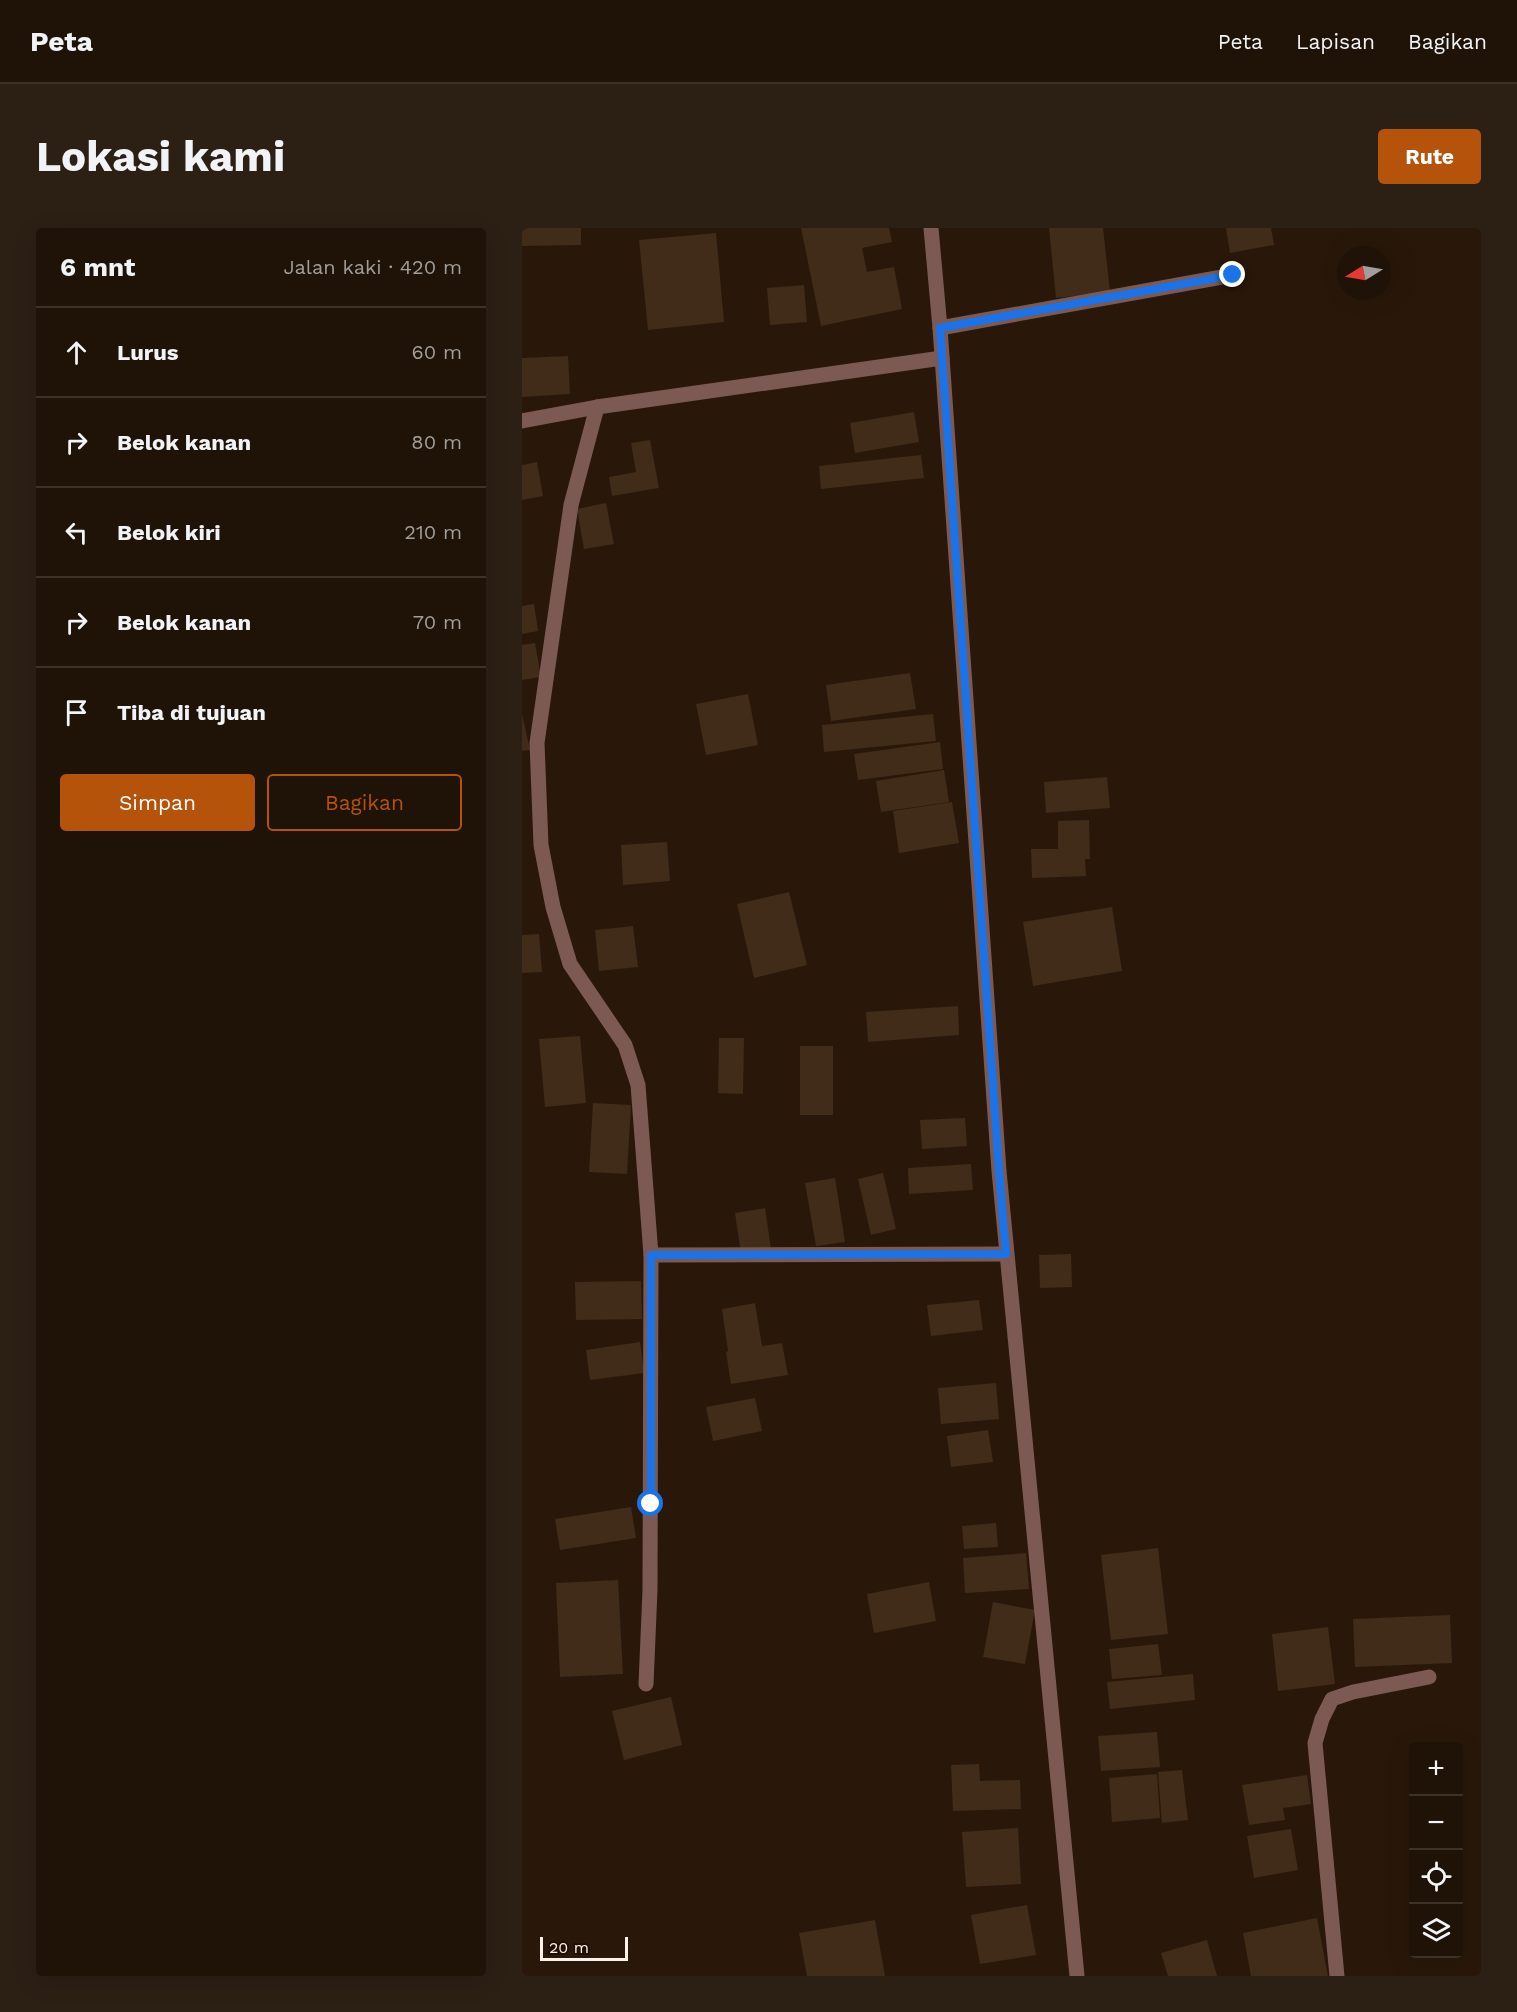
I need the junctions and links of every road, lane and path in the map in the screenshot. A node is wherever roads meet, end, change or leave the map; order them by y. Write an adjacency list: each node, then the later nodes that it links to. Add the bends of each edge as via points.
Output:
1 (931, 228): 3 (street)
2 (1233, 275): 3 (street)
3 (940, 328): 4 (street)
4 (942, 358): 5 (street); 7 (street)
5 (597, 407): 6 (street); 8 (street, via 571,505 537,744 541,845 553,907 570,964 625,1045 638,1085)
6 (522, 421)
7 (1006, 1254): 8 (street); 11 (street)
8 (651, 1255): 10 (street)
9 (1429, 1677): 12 (street, via 1332,1699 1322,1719 1315,1743)
10 (646, 1684)
11 (1077, 1976)
12 (1337, 1976)

